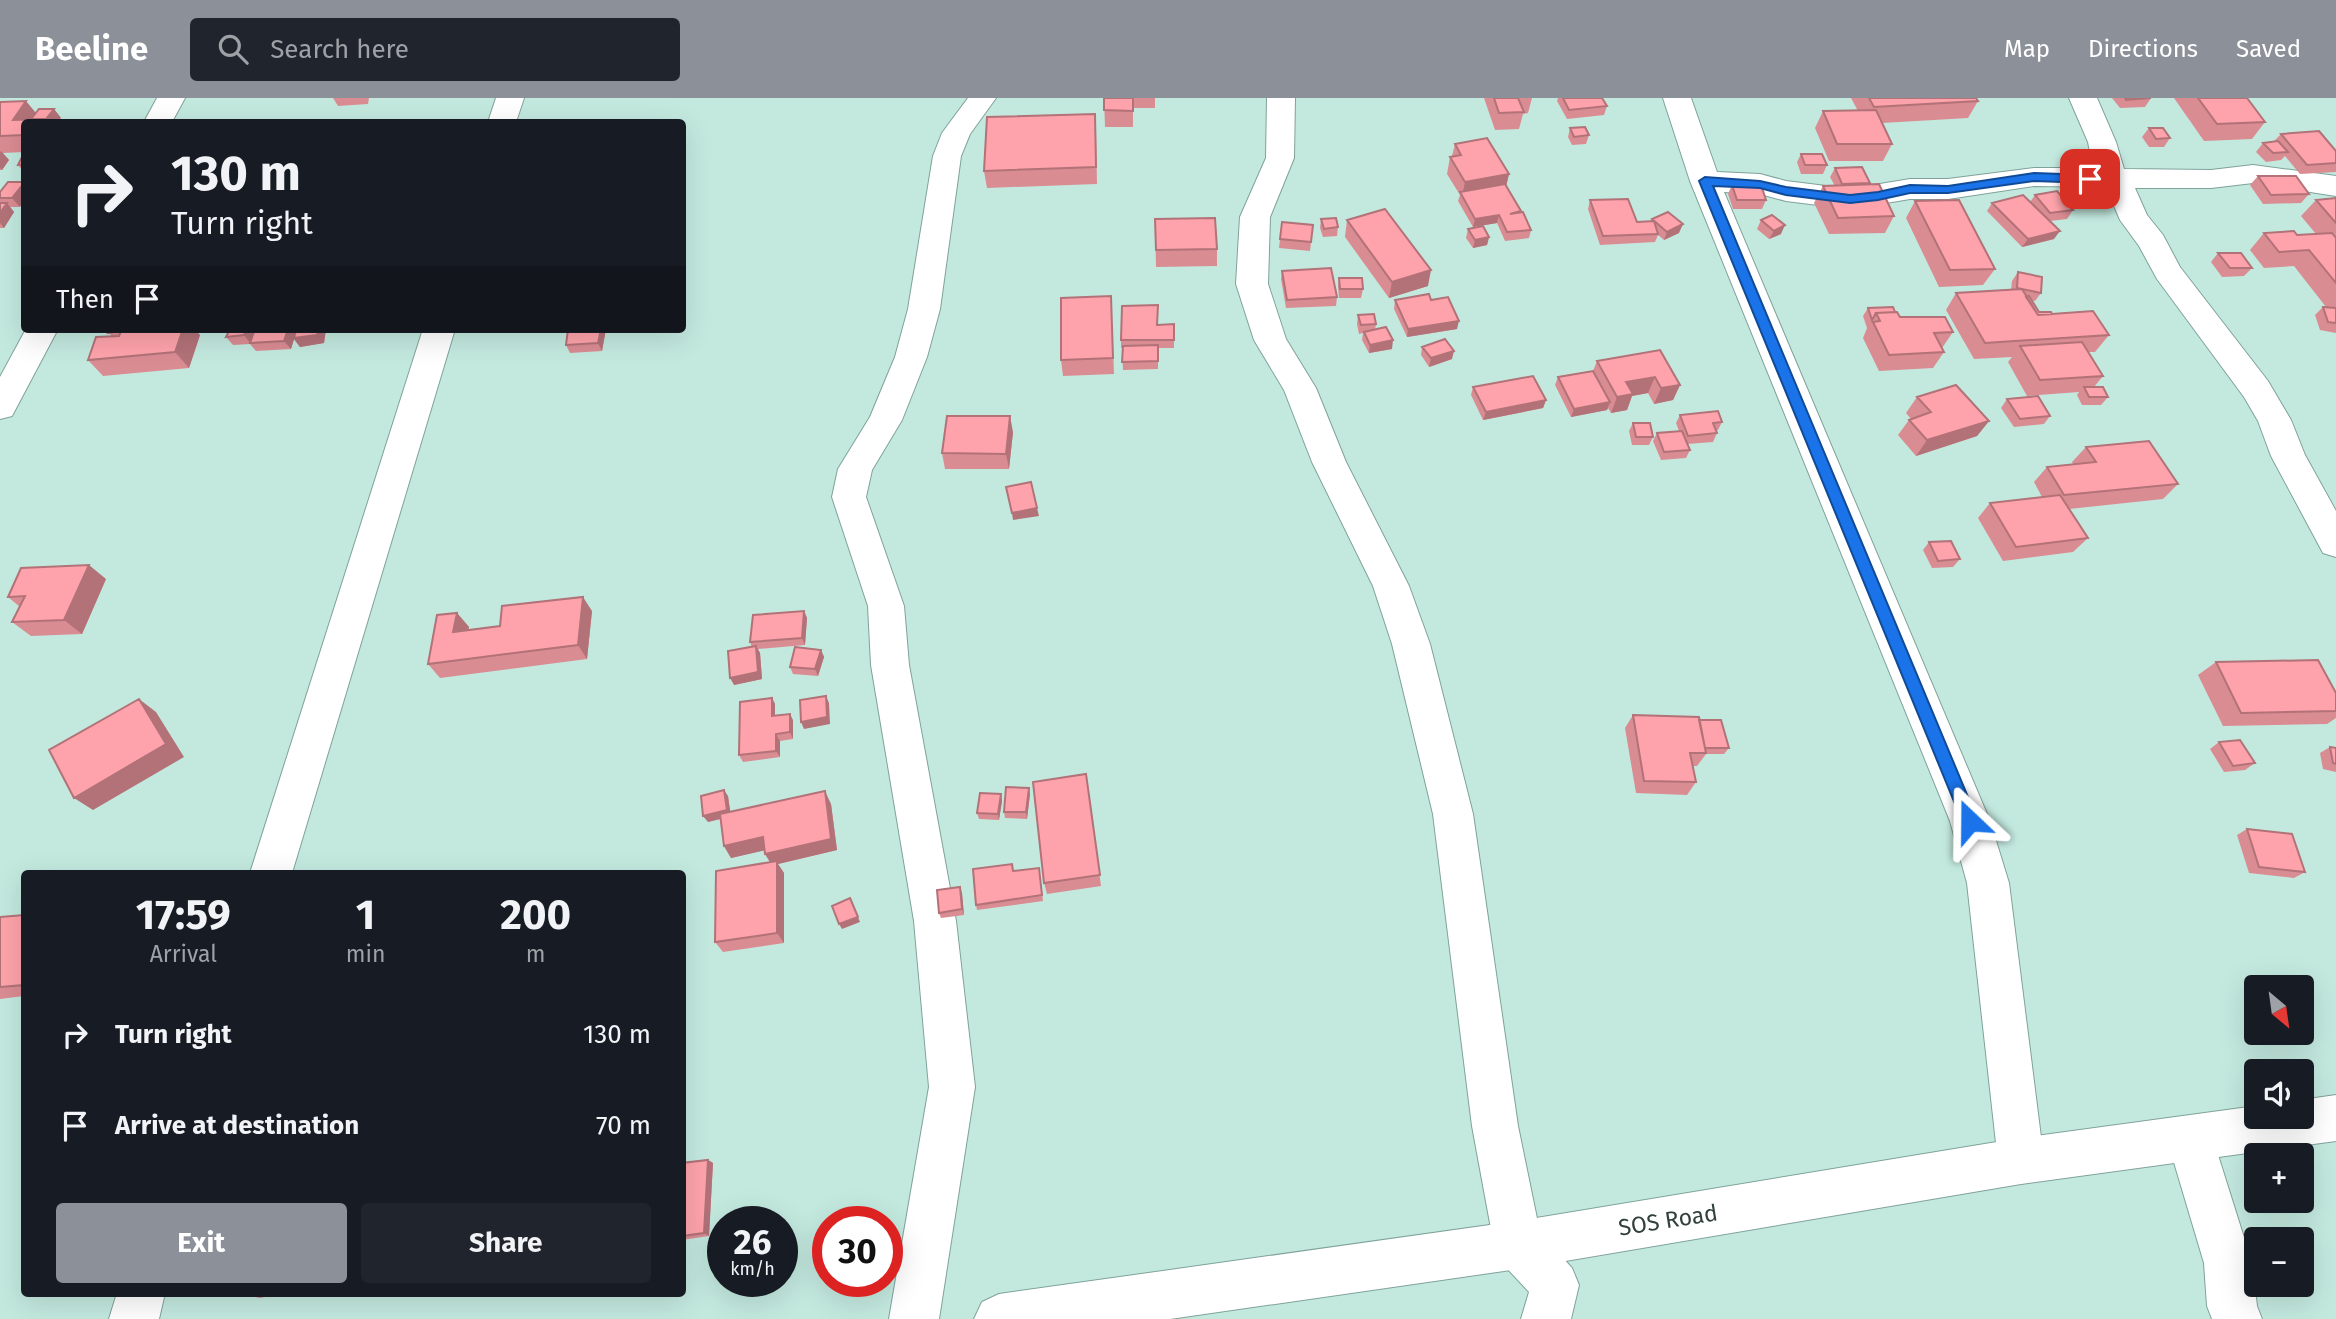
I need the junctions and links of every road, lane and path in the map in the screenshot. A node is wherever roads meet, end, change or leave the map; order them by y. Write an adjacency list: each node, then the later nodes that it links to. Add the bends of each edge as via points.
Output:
1 (171, 98): 7 (street)
2 (510, 98): 8 (street)
3 (982, 98): 23 (street, via 956,133 947,156 924,309 911,357 885,420 855,469 849,497 886,606 890,665 935,921 952,1087)
4 (1280, 98): 20 (street, via 1280,158 1255,217 1252,284 1270,340 1300,388 1329,462 1391,586 1411,644 1453,814 1495,1126)
5 (1676, 98): 10 (street)
6 (2083, 98): 9 (street, via 2102,142 2107,168)
7 (160, 119)
8 (503, 119)
9 (2118, 180): 10 (street, via 2034,177 1850,199 1760,184); 11 (street, via 2253,174); 15 (street, via 2130,210 2168,272 2256,389)
10 (1705, 181): 19 (street, via 1970,821 1988,883)
11 (2336, 186)
12 (40, 333): 14 (street)
13 (438, 333): 16 (street)
14 (0, 407)
15 (2336, 544)
16 (272, 870)
17 (2336, 1118): 18 (street, SOS Road)
18 (2190, 1139): 19 (street, SOS Road); 26 (street, via 2228,1264)
19 (2021, 1161): 20 (street, SOS Road)
20 (1518, 1245): 24 (street, SOS Road); 25 (street, via 1555,1285)
21 (140, 1297): 22 (street)
22 (134, 1319)
23 (914, 1319)
24 (999, 1319)
25 (1546, 1319)
26 (2236, 1319)

